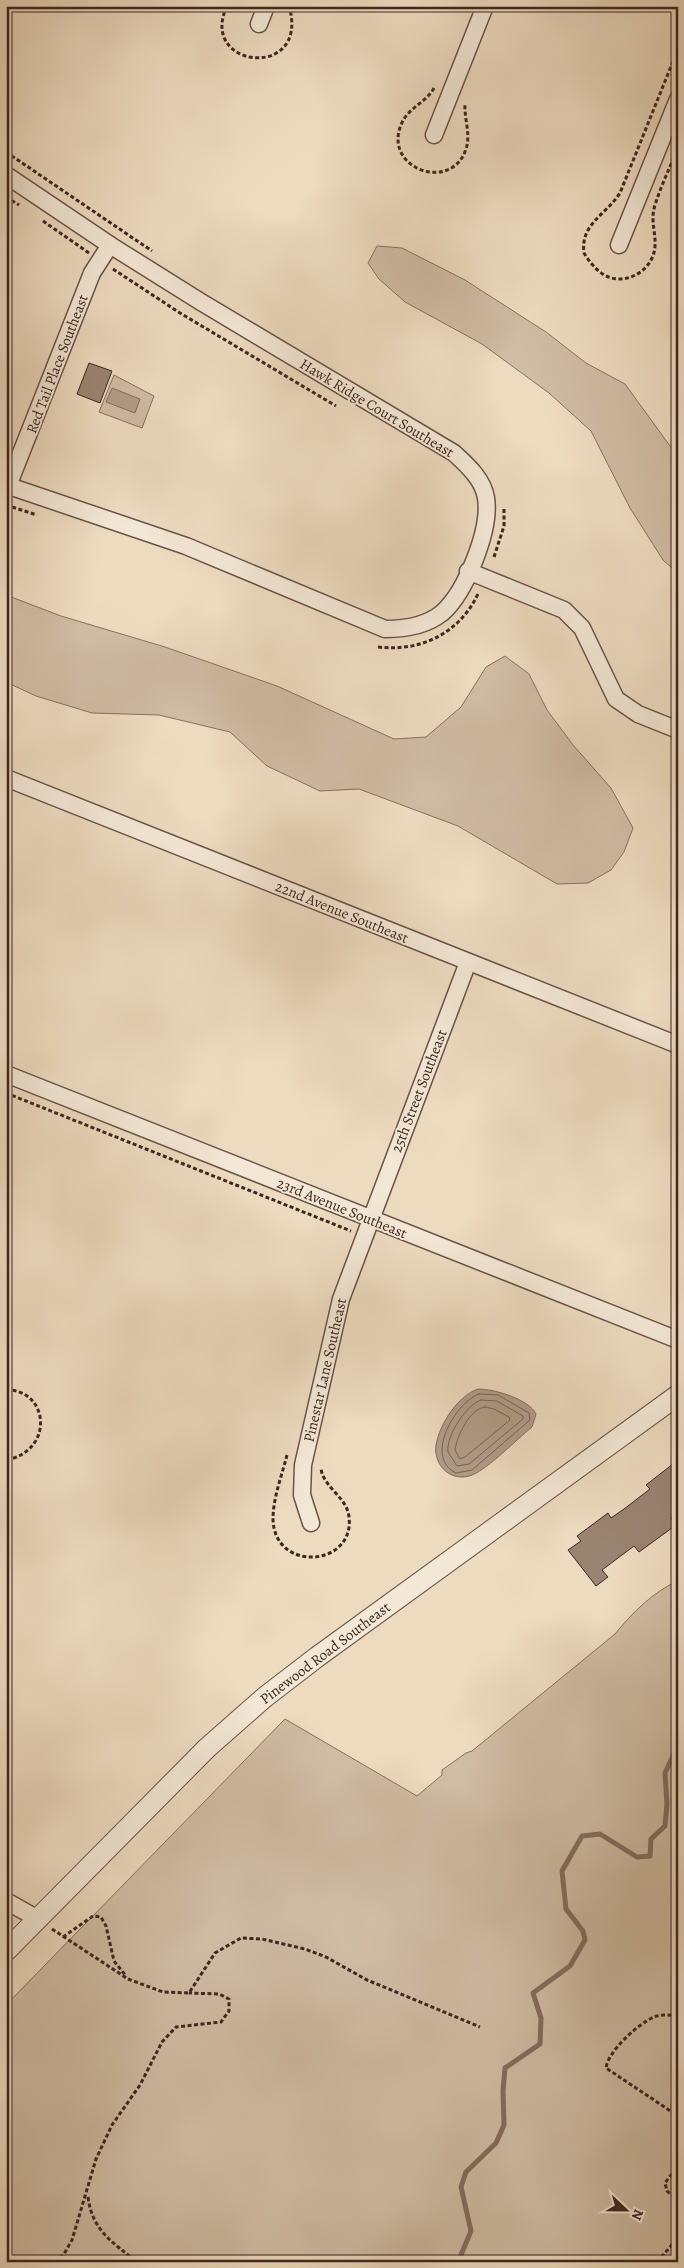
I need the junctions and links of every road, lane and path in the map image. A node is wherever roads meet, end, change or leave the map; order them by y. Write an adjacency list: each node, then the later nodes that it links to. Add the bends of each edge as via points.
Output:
1 (266, 6): 3 (street)
2 (485, 6): 5 (street)
3 (259, 24)
4 (678, 99): 11 (street)
5 (434, 135)
6 (6, 175): 10 (street, Hawk Ridge Court Southeast)
7 (6, 197): 8 (path)
8 (26, 210)
9 (34, 215): 12 (path)
10 (110, 245): 12 (street, Red Tail Place Southeast); 17 (street, Hawk Ridge Court Southeast, via 464,462 486,497 485,528)
11 (619, 245)
12 (100, 260): 13 (path, via 180,313); 14 (street, Red Tail Place Southeast)
13 (336, 406)
14 (7, 486): 17 (street, Hawk Ridge Court Southeast, via 178,544 385,629 415,626 442,614 458,593)
15 (6, 505): 16 (path)
16 (37, 515)
17 (468, 571): 18 (street, via 564,610 582,628 616,699 638,714)
18 (678, 730)
19 (6, 778): 20 (street, 22nd Avenue Southeast)
20 (468, 962): 21 (street, 22nd Avenue Southeast); 24 (street, 25th Street Southeast)
21 (678, 1045)
22 (6, 1074): 24 (street, 23rd Avenue Southeast)
23 (6, 1093): 25 (path)
24 (371, 1220): 26 (street, 23rd Avenue Southeast); 30 (street, Pinestar Lane Southeast, via 341,1299 303,1465 302,1495)
25 (350, 1231)
26 (678, 1340)
27 (6, 1390): 29 (path, via 22,1393 30,1399 41,1418 38,1438 32,1448 25,1454)
28 (678, 1395): 32 (street, Pinewood Road Southeast, via 265,1697 207,1748)
29 (6, 1460)
30 (311, 1523)
31 (6, 1901): 32 (street)
32 (38, 1919): 33 (street, Pinewood Road Southeast)
33 (6, 1951)
34 (128, 1979): 34 (path, via 113,1969 63,1937 93,1916 101,1917 114,1961); 35 (path, via 163,1992)
35 (189, 1993): 37 (path, via 215,1953 241,1938 262,1939 319,1954 367,1980); 40 (path, via 219,1994 229,2000 230,2011 221,2022 176,2027 162,2042 140,2086 112,2125 96,2159)
36 (678, 2016): 38 (path, via 656,2016 641,2024 607,2059 606,2068)
37 (480, 2027)
38 (678, 2116)
39 (678, 2171): 41 (path, via 665,2183 667,2191)
40 (88, 2194): 43 (path, via 72,2240); 44 (path, via 90,2211 100,2231)
41 (678, 2200)
42 (678, 2230): 45 (path, via 671,2246)
43 (55, 2262)
44 (137, 2262)
45 (657, 2262)

